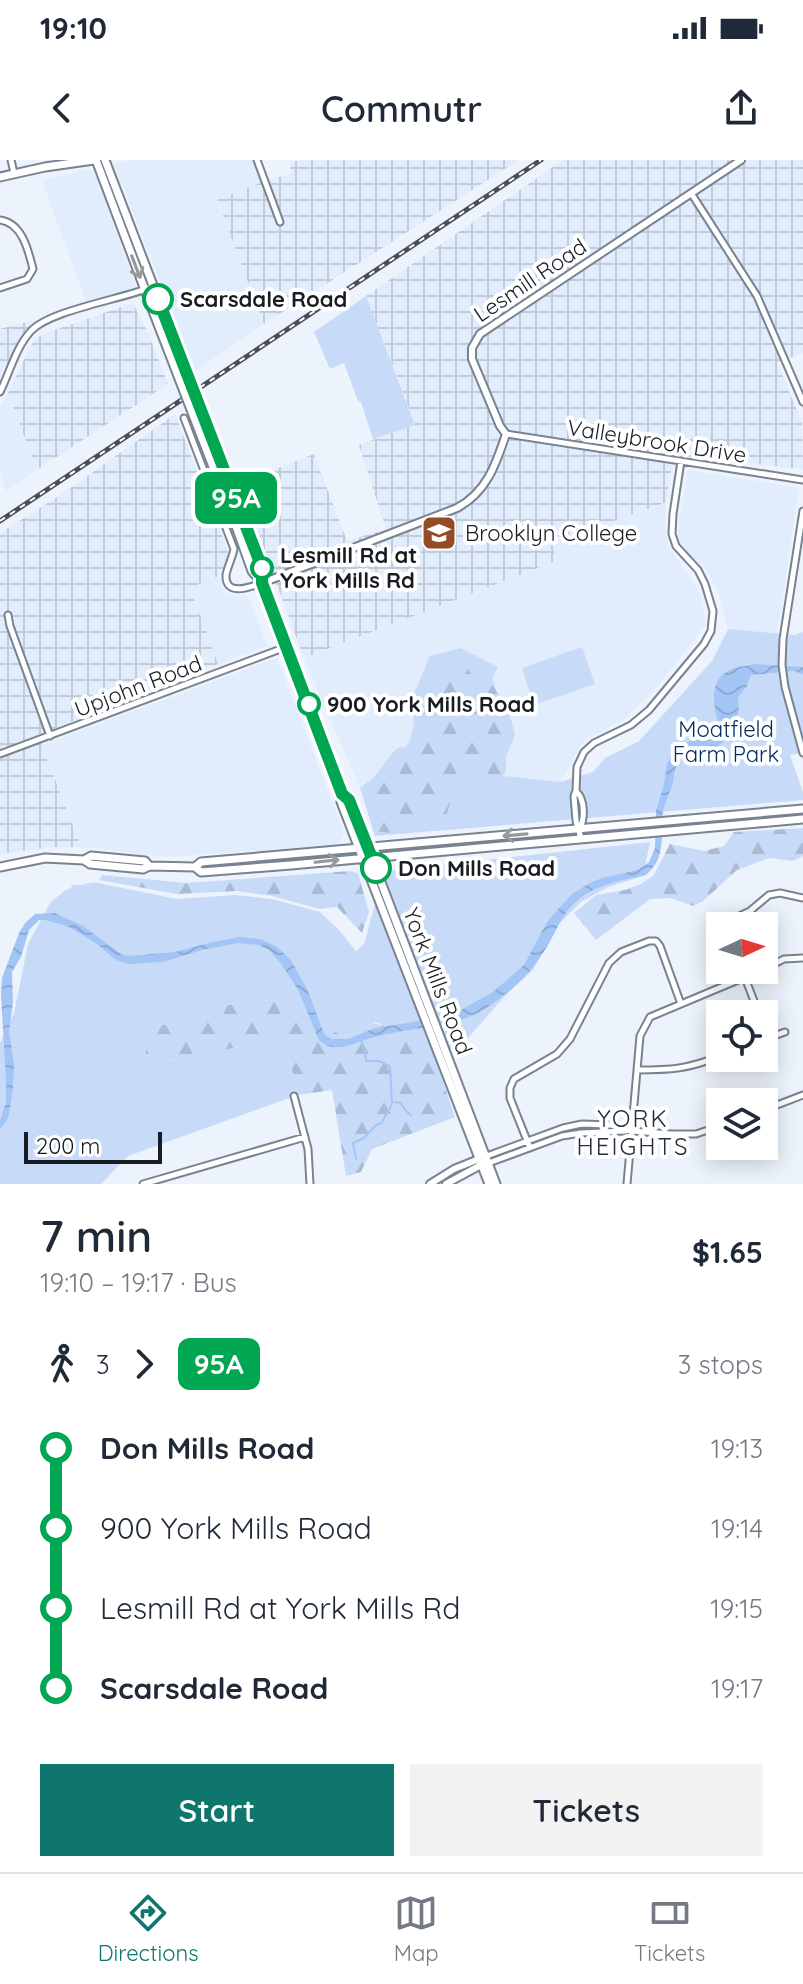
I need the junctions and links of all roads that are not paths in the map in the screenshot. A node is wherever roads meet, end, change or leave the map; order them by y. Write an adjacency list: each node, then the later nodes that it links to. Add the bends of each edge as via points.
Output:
1 (11, 160): 8 (street)
2 (62, 160): 7 (main road)
3 (95, 160): 7 (main road); 15 (main road, York Mills Road, one-way to 15)
4 (105, 160): 13 (main road, York Mills Road)
5 (257, 160): 12 (street)
6 (741, 160): 10 (street, Lesmill Road)
7 (45, 167): 8 (main road)
8 (14, 173): 9 (main road)
9 (0, 177)
10 (691, 193): 17 (street, via 752,287); 19 (street, Lesmill Road, via 480,334 472,359)
11 (0, 220): 14 (street, via 18,228 33,269 27,279)
12 (280, 222)
13 (154, 286): 15 (street); 23 (main road, York Mills Road, bridge, via 262,568)
14 (0, 288)
15 (145, 290): 16 (street, via 36,326); 23 (main road, York Mills Road, bridge, via 252,571)
16 (0, 392)
17 (803, 402)
18 (184, 418): 23 (street, via 234,549 227,583 239,590)
19 (506, 434): 20 (street, Valleybrook Drive); 23 (street, via 486,483 466,503)
20 (681, 461): 21 (street, Valleybrook Drive); 32 (street, via 672,534 705,584 713,611 711,631 649,710 586,749 577,767 574,796)
21 (803, 480)
22 (803, 511): 27 (street, via 782,665)
23 (262, 583): 25 (main road, York Mills Road)
24 (8, 615): 26 (street)
25 (286, 647): 26 (street, Upjohn Road); 33 (main road, York Mills Road, via 341,802)
26 (50, 736): 28 (street, Upjohn Road)
27 (803, 753)
28 (0, 754)
29 (803, 809): 31 (main road)
30 (803, 819): 31 (main road)
31 (705, 822): 32 (main road)
32 (581, 834): 33 (main road, one-way to 33); 35 (main road)
33 (364, 849): 34 (main road); 35 (main road, York Mills Road)
34 (279, 855): 36 (main road); 37 (main road)
35 (367, 858): 37 (main road, one-way to 35); 58 (main road, York Mills Road)
36 (227, 860): 39 (main road); 40 (main road)
37 (279, 866): 40 (main road)
38 (0, 867): 39 (main road, via 45,858 143,869)
39 (195, 867): 40 (main road, via 201,872)
40 (228, 870)
41 (803, 898): 42 (street, via 769,895)
42 (748, 912)
43 (803, 958): 44 (street)
44 (778, 962)
45 (728, 984): 46 (street)
46 (681, 1004): 50 (street, via 650,1017 640,1036); 57 (street, via 656,941 621,952 609,963 570,1039 557,1054 514,1079 510,1088)
47 (785, 1032): 48 (street)
48 (778, 1035)
49 (706, 1062): 50 (street, via 672,1070)
50 (637, 1070): 54 (street)
51 (803, 1095): 53 (street)
52 (294, 1096): 56 (street)
53 (778, 1105)
54 (631, 1131): 55 (street); 57 (street, via 582,1124); 65 (street)
55 (706, 1131)
56 (305, 1137): 59 (street); 60 (street)
57 (529, 1144): 58 (street)
58 (484, 1161): 61 (street, via 454,1169); 62 (street); 63 (main road, York Mills Road); 64 (main road, York Mills Road)
59 (143, 1184)
60 (310, 1184)
61 (430, 1184)
62 (446, 1184)
63 (489, 1184)
64 (496, 1184)
65 (627, 1184)

